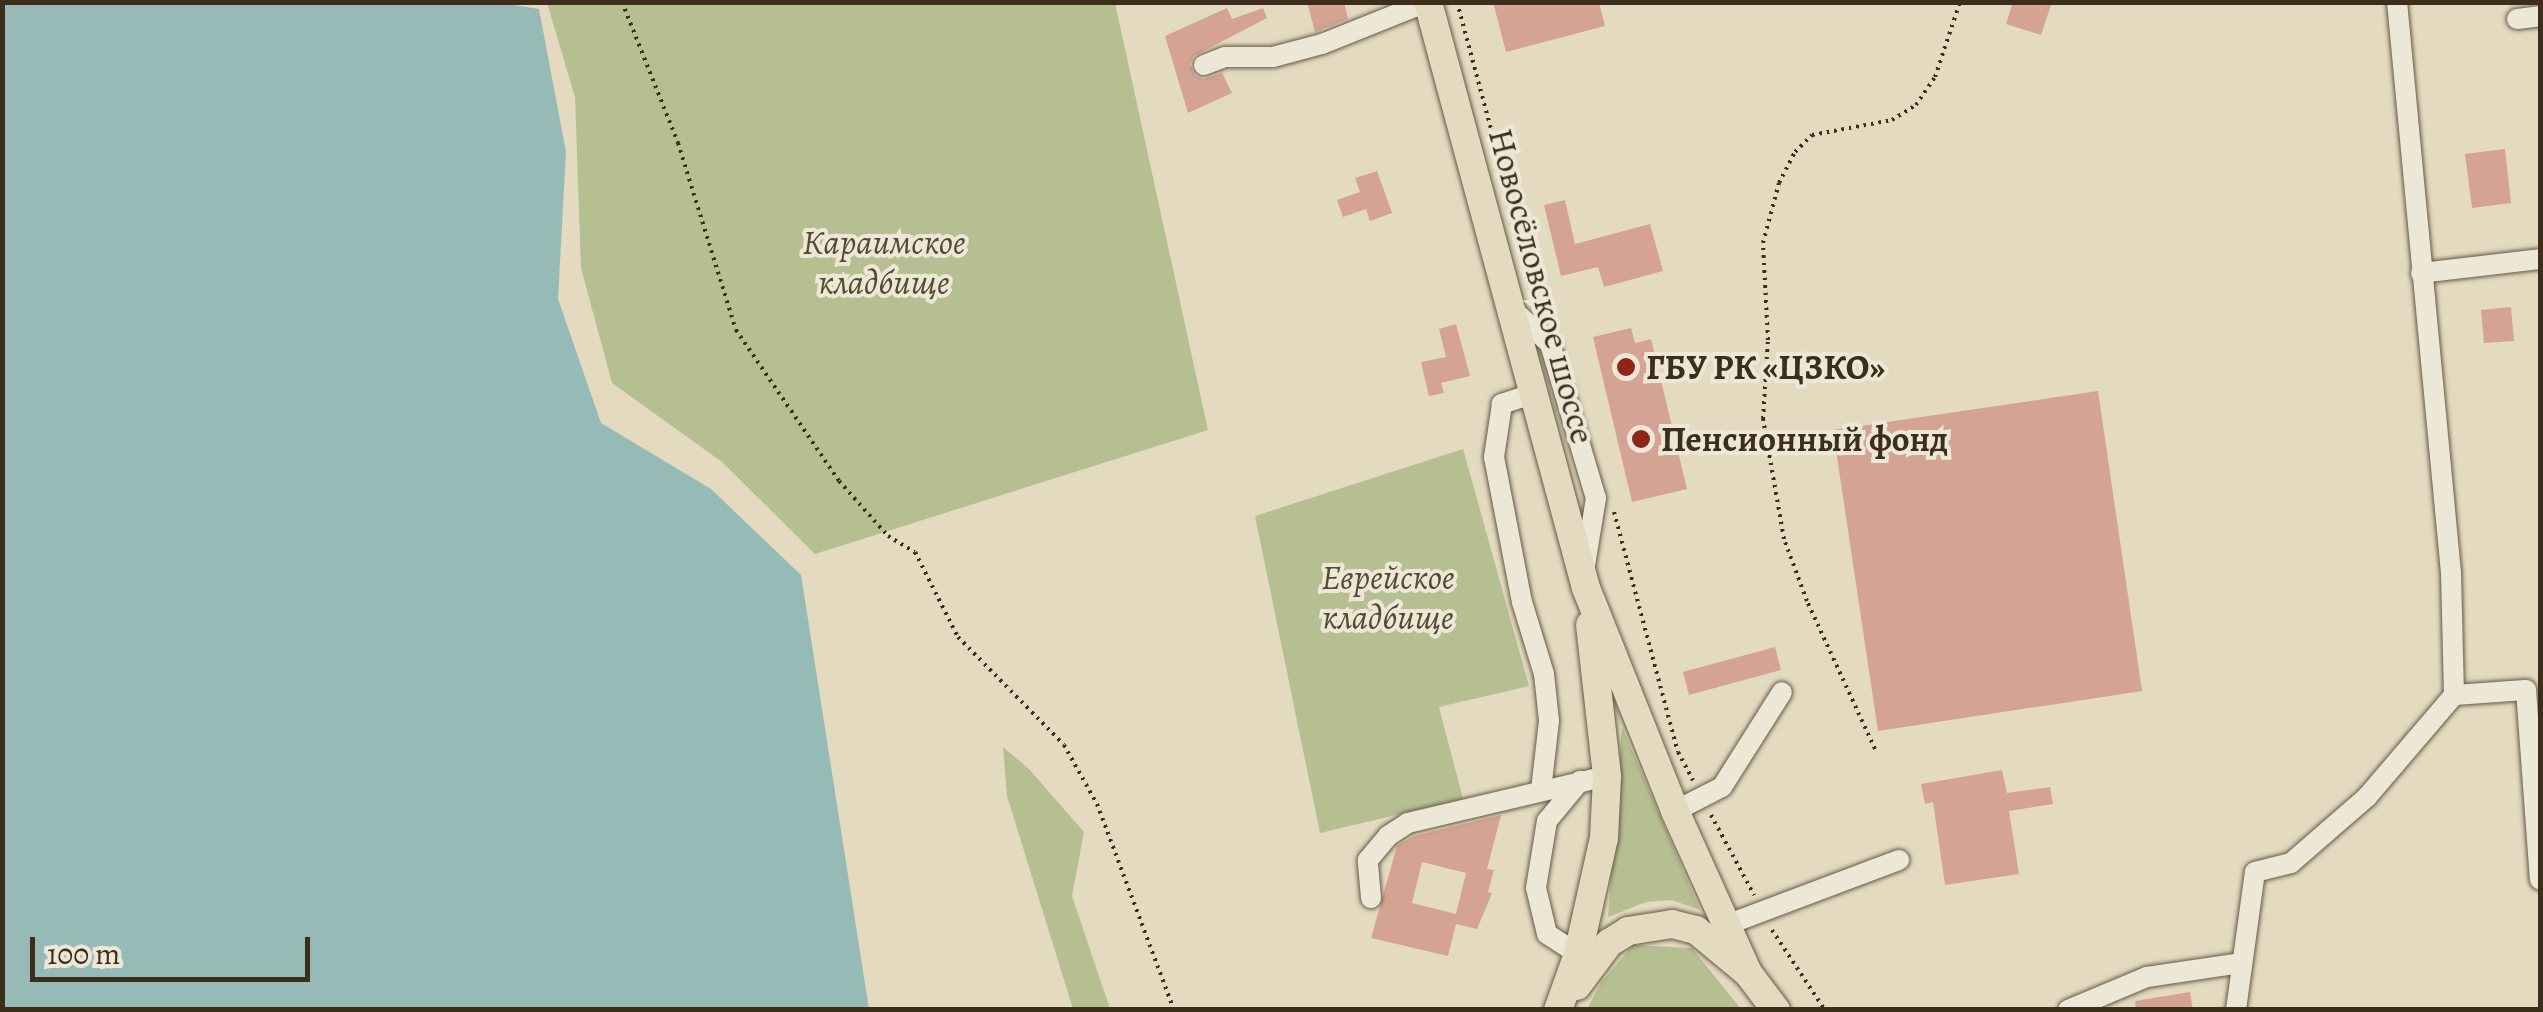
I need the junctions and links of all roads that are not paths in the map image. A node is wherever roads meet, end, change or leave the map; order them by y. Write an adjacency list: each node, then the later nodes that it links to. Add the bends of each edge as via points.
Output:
1 (1428, 2): 6 (main road, Новосёловское шоссе); 7 (street, via 1273,58 1225,57)
2 (1438, 2): 6 (street)
3 (2397, 2): 9 (street)
4 (2540, 16): 5 (street)
5 (2517, 18)
6 (1436, 32): 10 (main road, Новосёловское шоссе)
7 (1204, 65)
8 (2540, 259): 9 (street)
9 (2421, 273): 15 (street, via 2450,573)
10 (1507, 304): 11 (main road, Новосёловское шоссе); 12 (street, via 1550,344 1596,498)
11 (1532, 394): 12 (main road, Новосёловское шоссе); 17 (street, via 1502,404 1494,457 1522,602 1544,674 1549,722)
12 (1584, 583): 16 (main road, Новосёловское шоссе); 18 (main road, Новосёловское шоссе)
13 (1782, 692): 18 (street, via 1722,786)
14 (2533, 692): 15 (street); 20 (street)
15 (2454, 695): 24 (street, via 2366,797 2292,863 2255,872)
16 (1594, 779): 17 (street); 23 (main road, Новосёловское шоссе, via 1604,838); 23 (street, via 1548,821 1536,888 1547,934)
17 (1541, 790): 21 (street, via 1408,823 1368,860)
18 (1676, 811): 22 (main road, Новосёловское шоссе)
19 (1899, 860): 22 (street)
20 (2540, 880)
21 (1371, 898)
22 (1726, 924): 25 (main road, Новосёловское шоссе)
23 (1578, 954): 26 (main road, Новосёловское шоссе)
24 (2242, 964): 28 (street, via 2147,977); 29 (street)
25 (1748, 973): 26 (main road, via 1696,930 1649,924 1609,943); 27 (main road)
26 (1561, 1010)
27 (1776, 1010)
28 (2068, 1010)
29 (2236, 1010)

